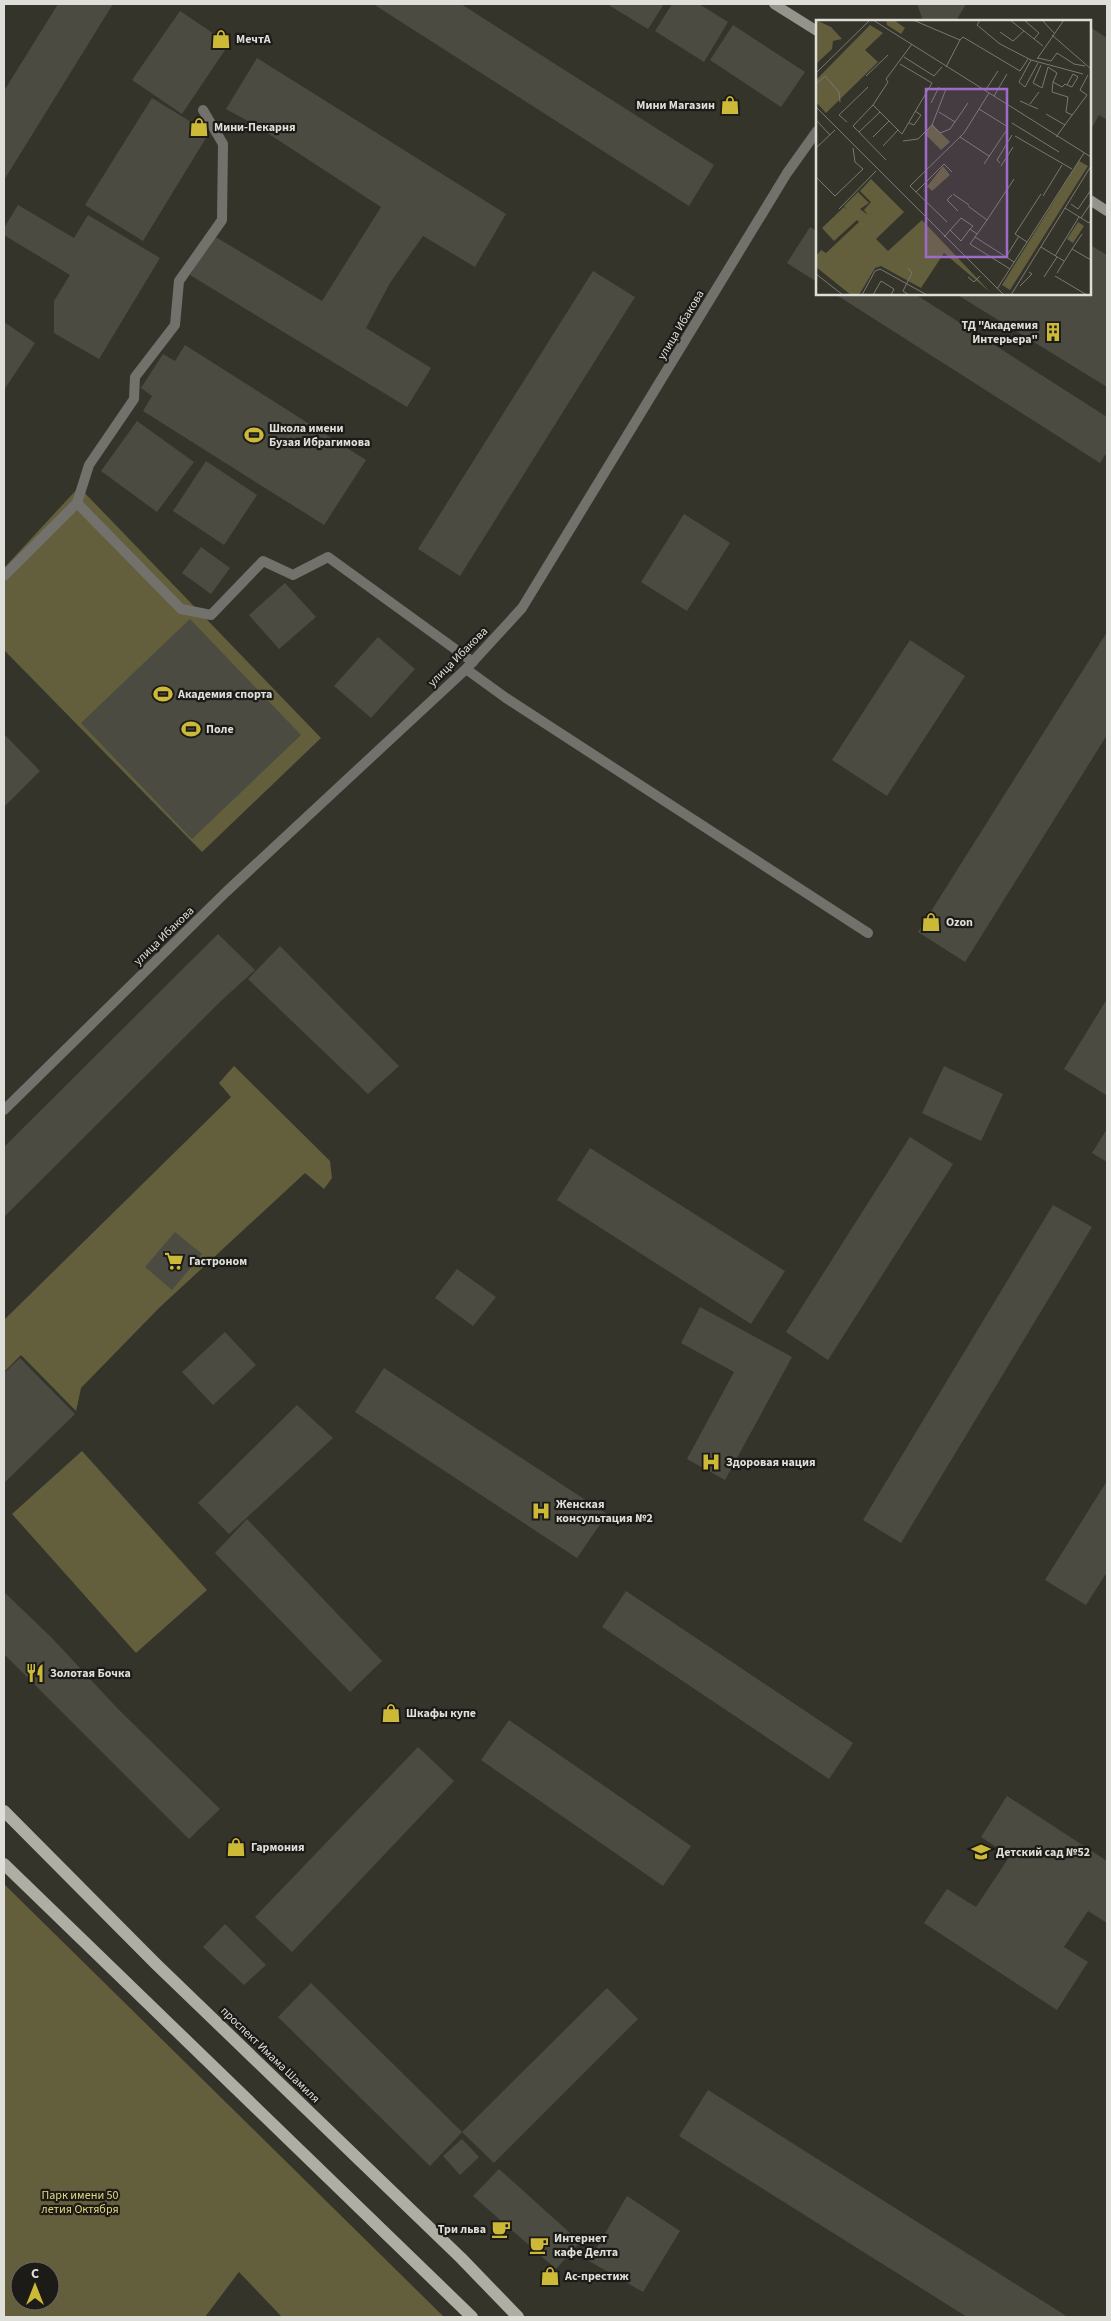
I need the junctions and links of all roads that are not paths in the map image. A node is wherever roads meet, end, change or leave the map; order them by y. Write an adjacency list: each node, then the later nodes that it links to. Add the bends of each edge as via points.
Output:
1 (774, 4): 2 (main road)
2 (816, 30)
3 (203, 110): 7 (street, via 223,144 222,220 179,281 175,325 135,377 134,399 89,466)
4 (816, 132): 9 (street, улица Ибакова, via 522,608)
5 (1091, 201): 6 (main road)
6 (1107, 211)
7 (77, 503): 8 (street); 9 (street, via 181,609 211,615 263,561 293,575 328,557)
8 (4, 576)
9 (469, 665): 10 (street, via 506,698); 11 (street, улица Ибакова, via 226,892)
10 (868, 933)
11 (4, 1110)
12 (4, 1811): 15 (main road, проспект Имама Шамиля)
13 (4, 1864): 14 (main road)
14 (472, 2317)
15 (518, 2317)

